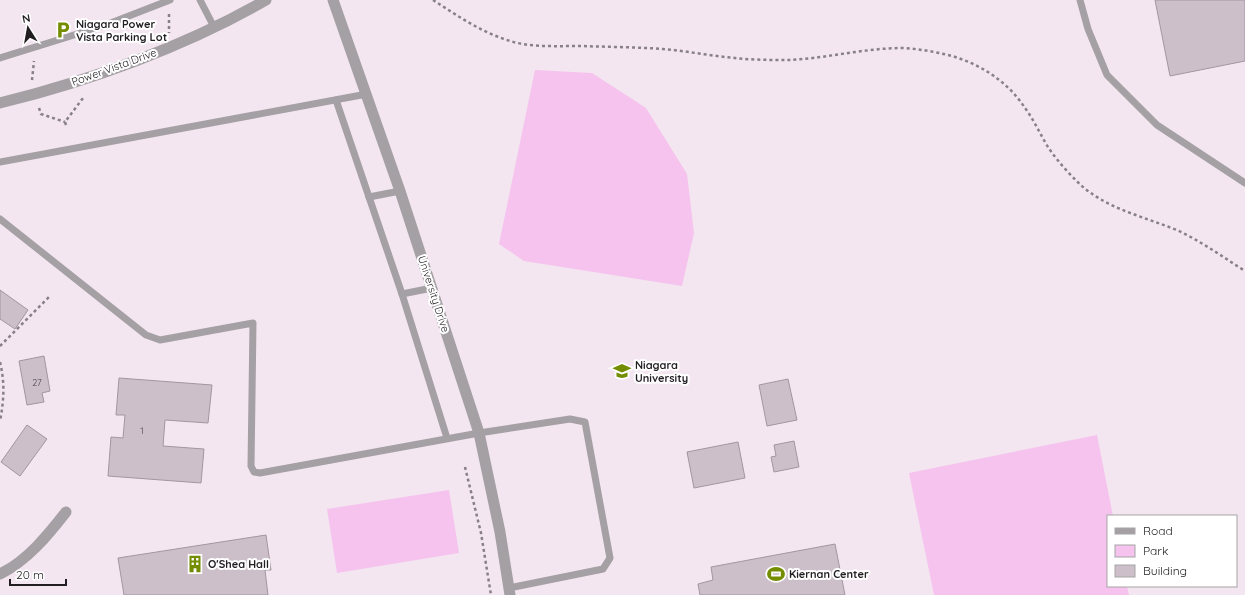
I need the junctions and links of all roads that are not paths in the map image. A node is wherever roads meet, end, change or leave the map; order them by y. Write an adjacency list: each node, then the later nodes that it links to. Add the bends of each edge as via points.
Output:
1 (170, 0): 7 (lane, via 103,26)
2 (200, 0): 6 (lane)
3 (266, 0): 6 (street, Power Vista Drive)
4 (333, 0): 8 (street, University Drive)
5 (1080, 0): 12 (lane, via 1088,29 1107,75 1157,125)
6 (214, 27): 10 (street, Power Vista Drive, via 102,73)
7 (0, 58)
8 (367, 94): 9 (lane); 13 (street, University Drive)
9 (336, 100): 11 (lane); 14 (lane)
10 (0, 103)
11 (0, 162)
12 (1245, 183)
13 (400, 191): 14 (lane); 16 (street, University Drive)
14 (369, 197): 17 (lane)
15 (0, 219): 19 (lane, via 154,338 160,340 253,323 251,466 254,472 260,473)
16 (432, 288): 17 (lane); 18 (street, University Drive)
17 (402, 294): 19 (lane)
18 (479, 433): 19 (lane); 22 (street, University Drive); 22 (lane, via 570,419 585,422 610,558 603,570)
19 (447, 438)
20 (66, 512): 21 (street, via 27,555)
21 (0, 574)
22 (510, 591)

